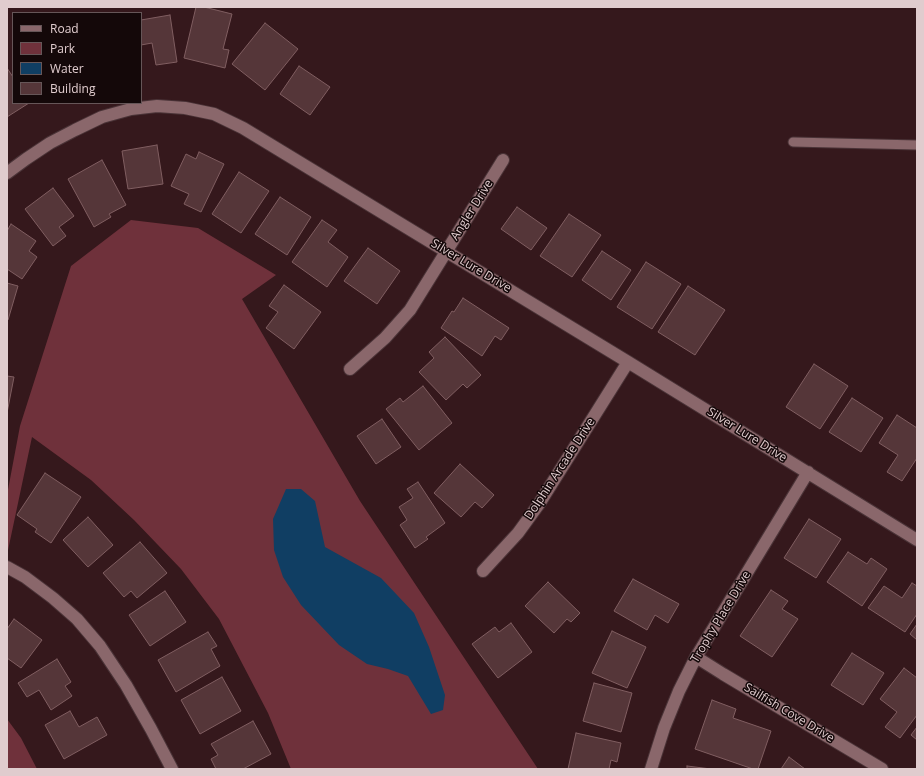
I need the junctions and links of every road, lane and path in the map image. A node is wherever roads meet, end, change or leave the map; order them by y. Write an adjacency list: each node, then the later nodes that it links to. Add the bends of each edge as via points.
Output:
1 (793, 142): 2 (lane)
2 (917, 145)
3 (503, 160): 5 (street, Angler Drive)
4 (7, 174): 5 (street, Silver Lure Drive, via 50,143 102,117 131,109 157,106 185,108 214,114 243,128)
5 (446, 252): 6 (street, Silver Lure Drive); 7 (street, Angler Drive, via 410,310 385,338)
6 (628, 362): 8 (street, Silver Lure Drive); 11 (street, Dolphin Arcade Drive, via 539,504 518,533)
7 (350, 369)
8 (808, 472): 9 (street, Silver Lure Drive); 12 (street, Trophy Place Drive)
9 (917, 540)
10 (7, 567): 13 (street, via 53,598 77,619 100,646 126,685)
11 (483, 571)
12 (696, 657): 14 (street, Trophy Place Drive, via 679,691); 15 (street, Sailfish Cove Drive)
13 (172, 769)
14 (651, 769)
15 (882, 769)

